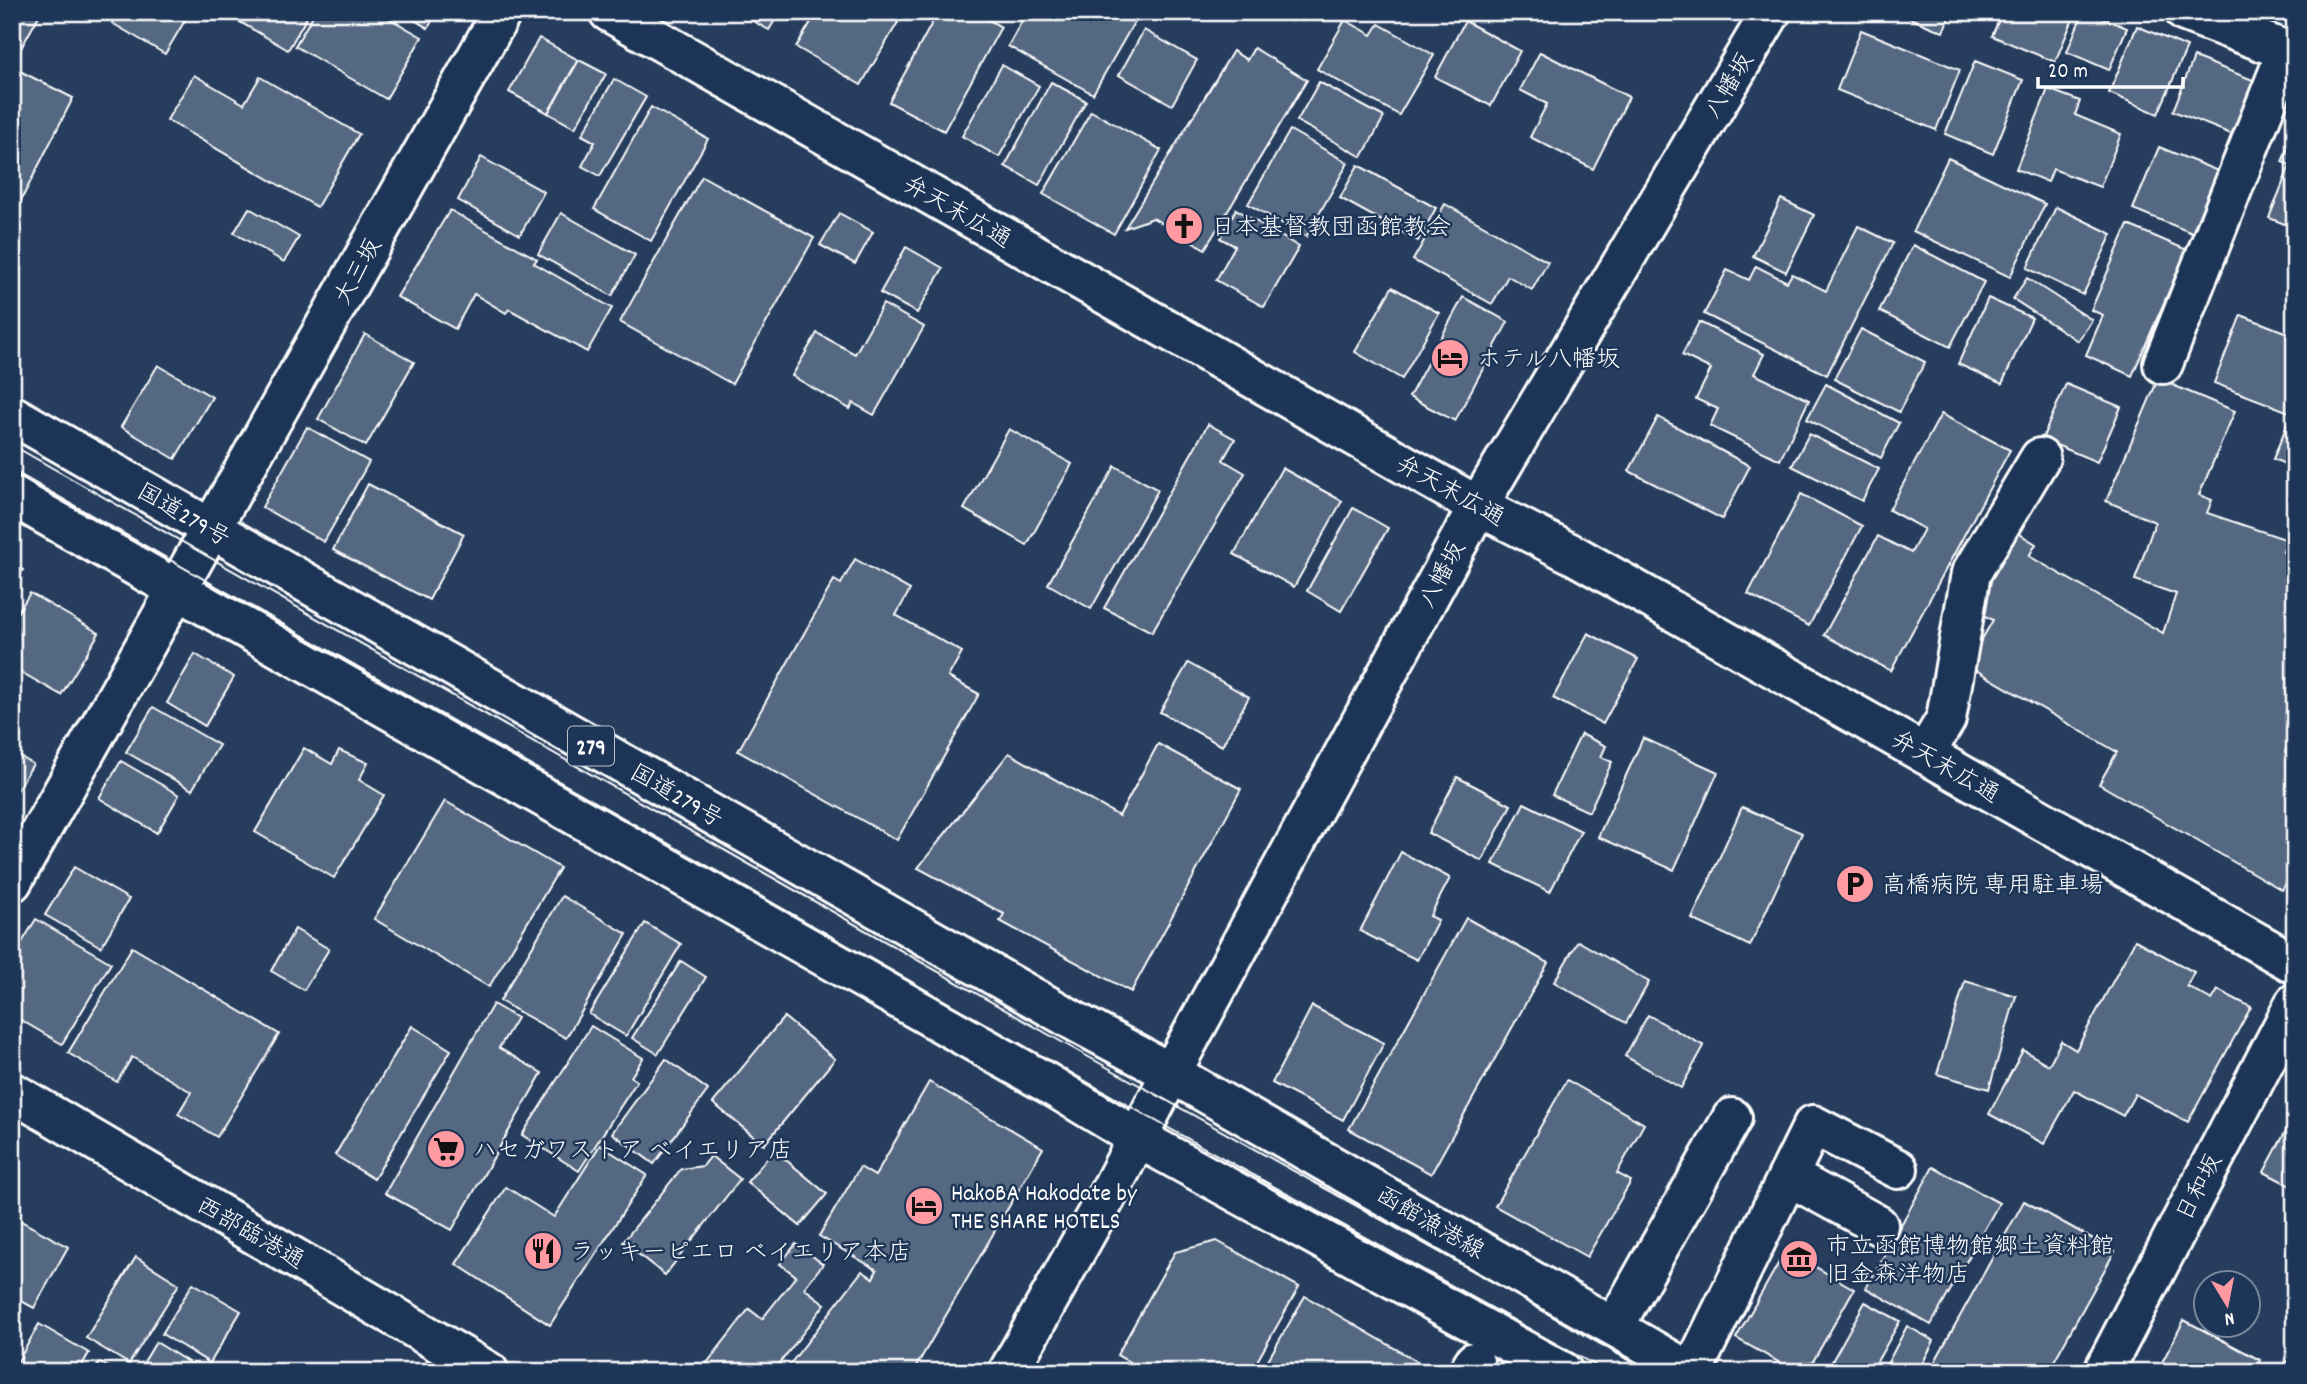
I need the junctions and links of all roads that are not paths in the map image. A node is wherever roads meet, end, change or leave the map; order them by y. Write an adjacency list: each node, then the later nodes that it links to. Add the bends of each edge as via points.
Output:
1 (502, 12): 12 (main road, 大三坂)
2 (609, 12): 11 (main road, 弁天末広通)
3 (1771, 12): 11 (main road, 八幡坂)
4 (2185, 12): 5 (main road)
5 (2252, 24): 6 (main road)
6 (2291, 52): 7 (main road)
7 (2163, 364)
8 (12, 415): 12 (main road, 国道279号 / 279)
9 (2040, 458): 14 (main road, via 1971,573 1946,719)
10 (12, 496): 13 (main road)
11 (1478, 506): 14 (main road, 弁天末広通, via 1576,556); 18 (main road, 八幡坂)
12 (211, 529): 13 (main road, 大三坂); 18 (main road, 国道279号 / 279)
13 (178, 590): 15 (main road, 大三坂); 21 (main road)
14 (1925, 754): 16 (main road, 弁天末広通)
15 (12, 882)
16 (2295, 964)
17 (2295, 1003): 30 (main road, 日和坂)
18 (1171, 1073): 21 (main road); 25 (main road, 函館漁港線)
19 (12, 1092): 26 (main road, 西部臨港通)
20 (1732, 1118): 25 (main road)
21 (1136, 1137): 27 (main road); 28 (main road)
22 (1898, 1169): 23 (main road, via 1813,1125)
23 (1788, 1176): 24 (main road); 29 (main road)
24 (1878, 1225)
25 (1614, 1326): 29 (main road, 函館漁港線)
26 (489, 1372)
27 (1008, 1372)
28 (1563, 1372)
29 (1692, 1372)
30 (2103, 1372)

